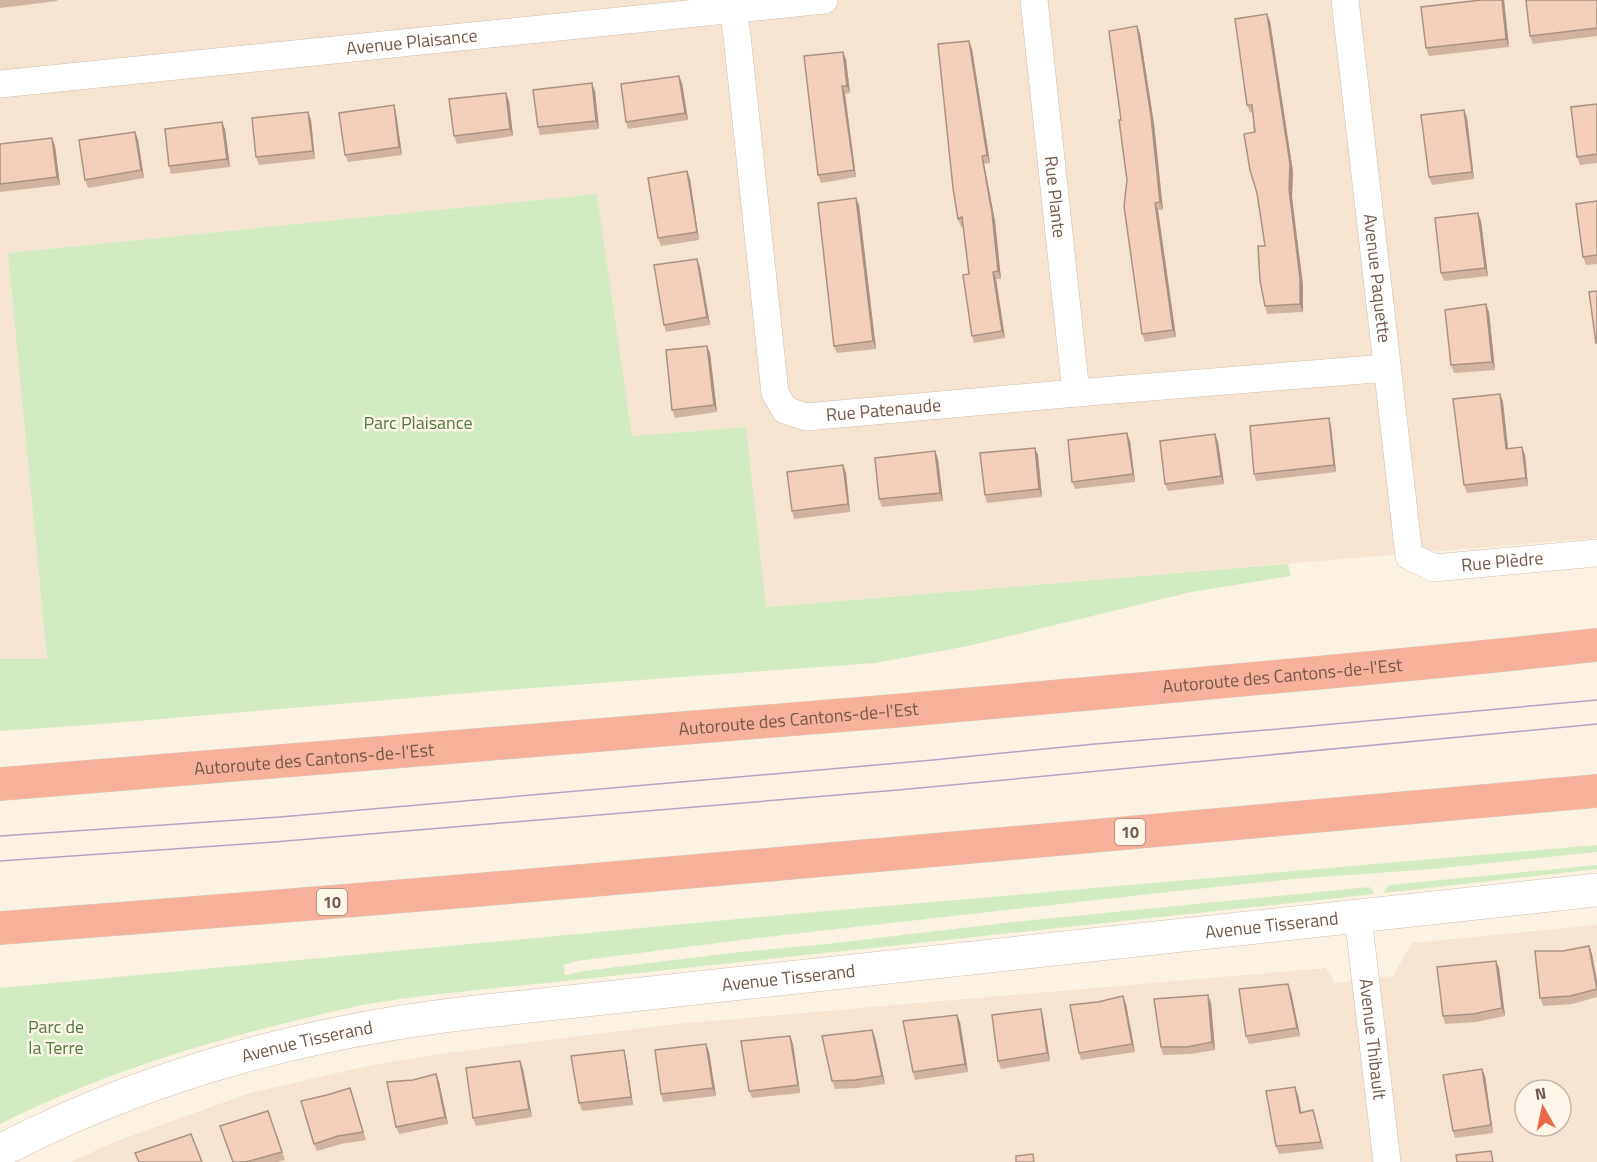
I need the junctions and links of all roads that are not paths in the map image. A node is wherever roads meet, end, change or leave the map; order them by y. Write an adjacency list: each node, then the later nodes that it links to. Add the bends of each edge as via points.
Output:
1 (824, 0): 4 (street, Avenue Plaisance)
2 (1034, 0): 8 (street, Rue Plante)
3 (1345, 0): 7 (street, Avenue Paquette)
4 (733, 9): 5 (street, Avenue Plaisance); 8 (street, Rue Patenaude, via 775,393 785,410 806,417)
5 (595, 12): 6 (street, Avenue Plaisance)
6 (0, 84)
7 (1387, 368): 8 (street, Rue Patenaude); 10 (street, Avenue Paquette)
8 (1076, 393)
9 (1597, 553): 10 (street, Rue Plèdre, via 1434,568)
10 (1409, 556)
11 (1597, 645): 12 (highway, Autoroute des Cantons-de-l'Est, via 931,708)
12 (0, 784)
13 (1597, 791): 16 (highway, 10)
14 (1597, 890): 15 (street, Avenue Tisserand)
15 (1358, 916): 17 (street, Avenue Tisserand, via 465,1013 364,1028 196,1070 96,1106); 18 (street, Avenue Thibault)
16 (0, 928)
17 (0, 1151)
18 (1387, 1162)

